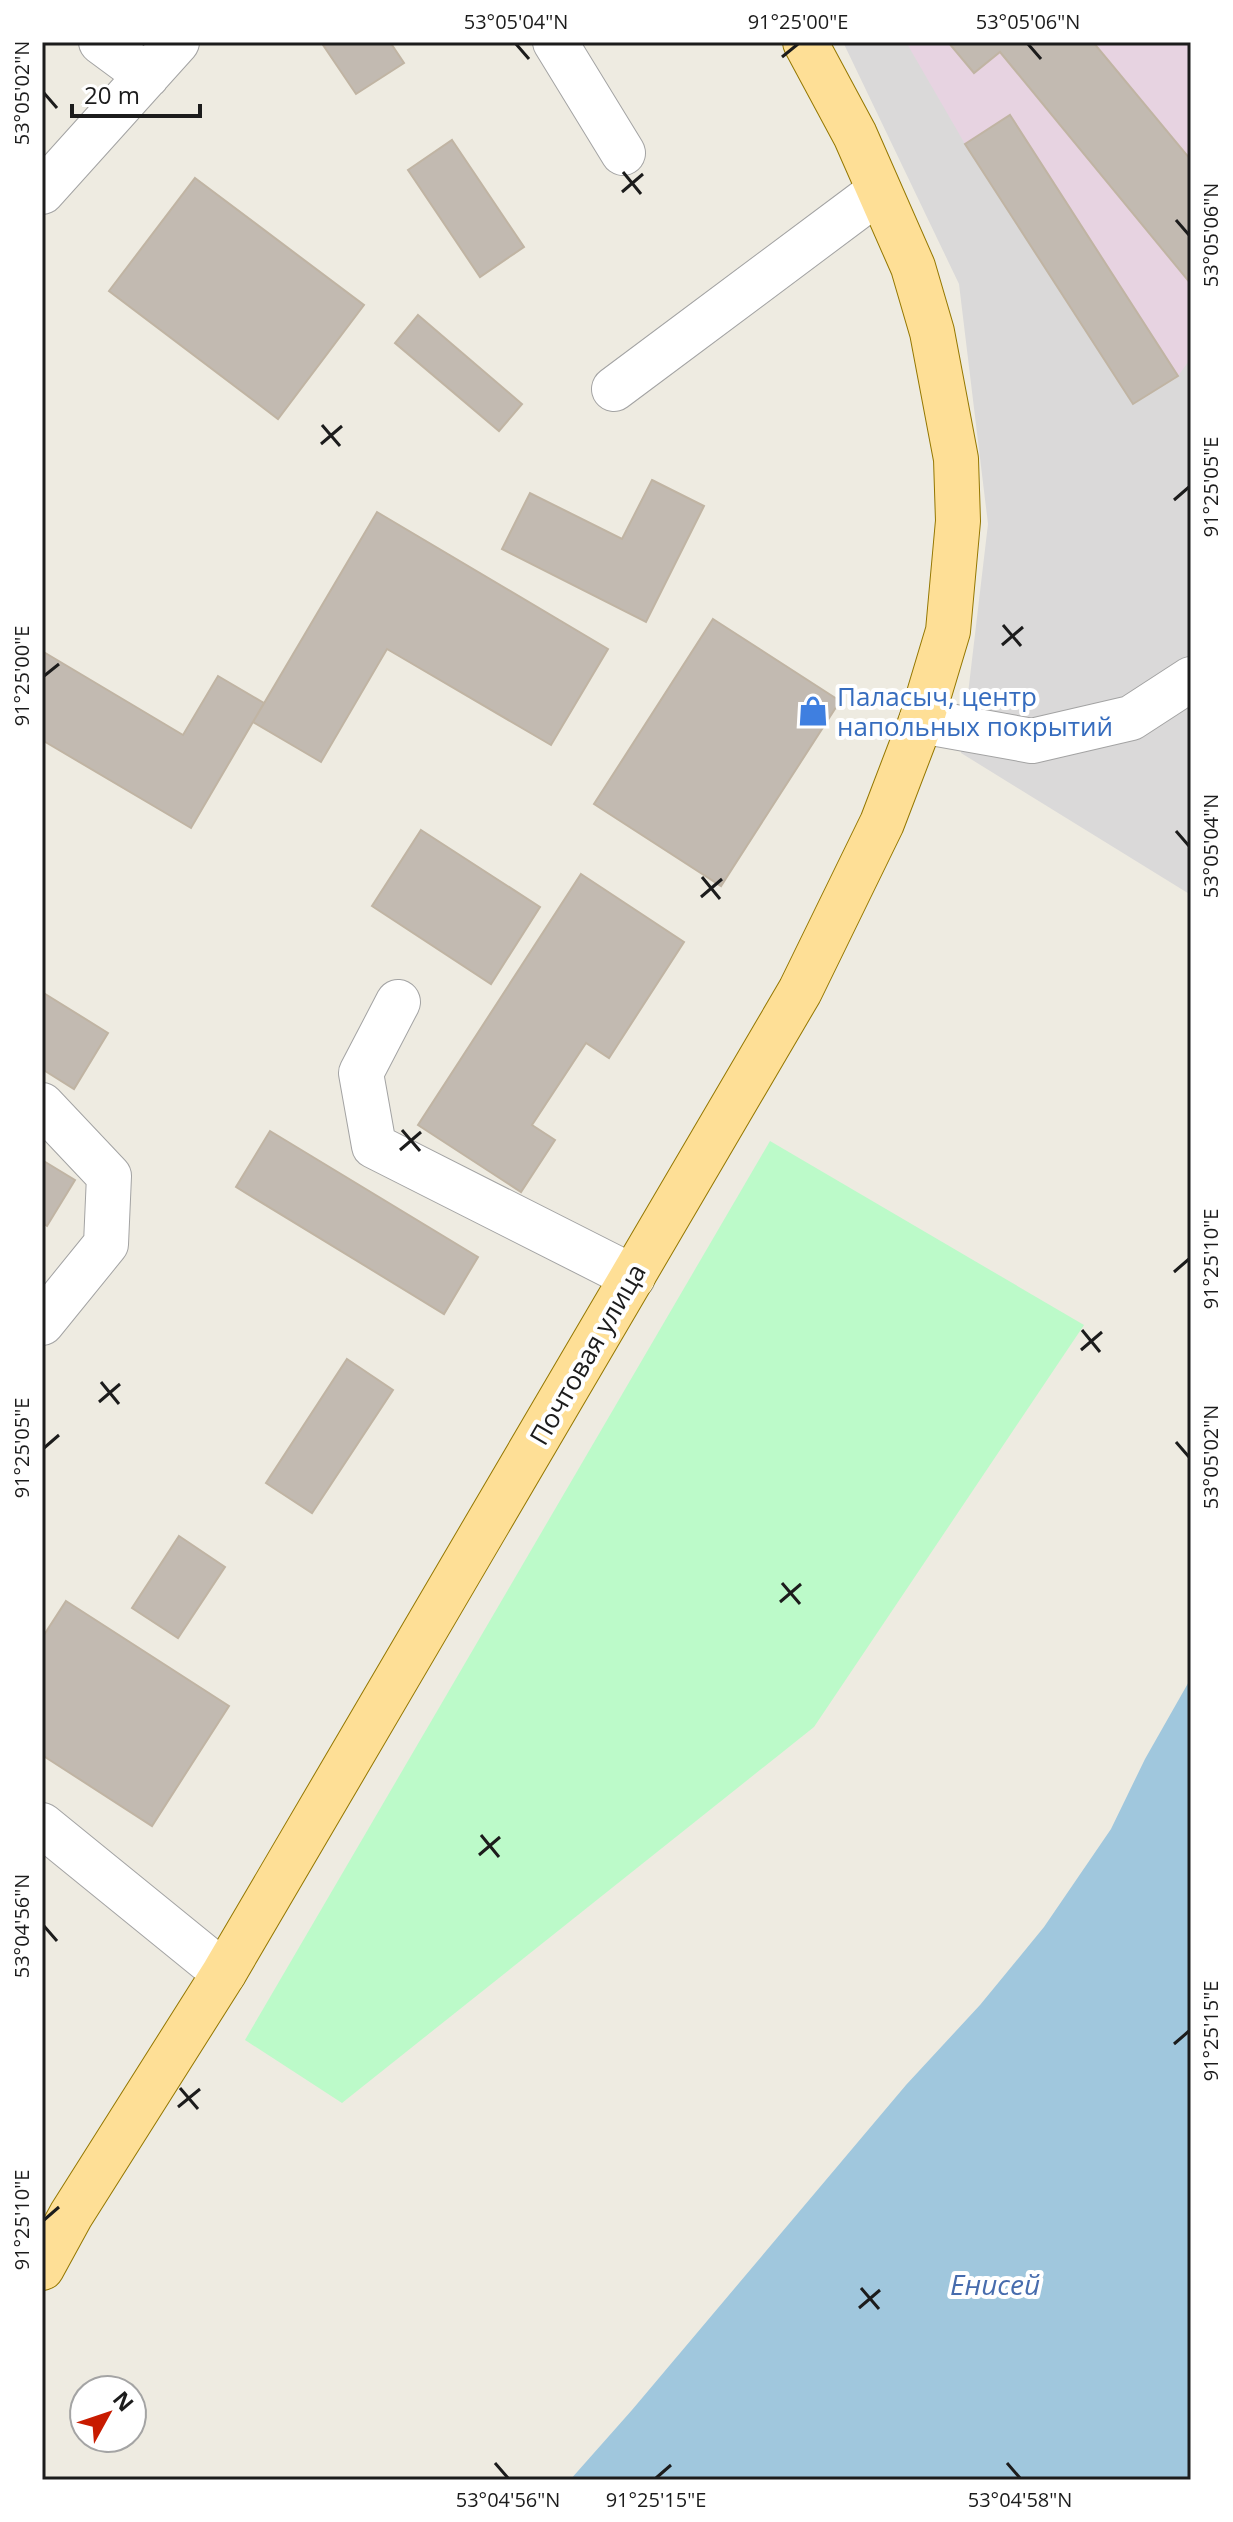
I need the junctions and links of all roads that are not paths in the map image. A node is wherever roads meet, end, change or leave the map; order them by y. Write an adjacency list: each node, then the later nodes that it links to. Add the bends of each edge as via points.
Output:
1 (101, 42): 5 (street)
2 (177, 42): 5 (street)
3 (555, 42): 6 (street)
4 (805, 42): 7 (main road, Почтовая улица)
5 (147, 76): 8 (street)
6 (623, 153)
7 (879, 191): 9 (street); 11 (main road, Почтовая улица, via 913,267 932,332 956,459 958,521 948,631)
8 (42, 192)
9 (614, 389)
10 (1191, 679): 11 (street, via 1131,718 1032,741)
11 (921, 721): 14 (main road, Почтовая улица, via 882,823 800,991)
12 (398, 1002): 14 (street, via 361,1073 374,1146)
13 (42, 1105): 15 (street, via 109,1176 106,1244)
14 (633, 1277): 17 (main road, Почтовая улица)
15 (42, 1323)
16 (42, 1825): 17 (street)
17 (224, 1973): 18 (main road, Почтовая улица)
18 (42, 2268)

